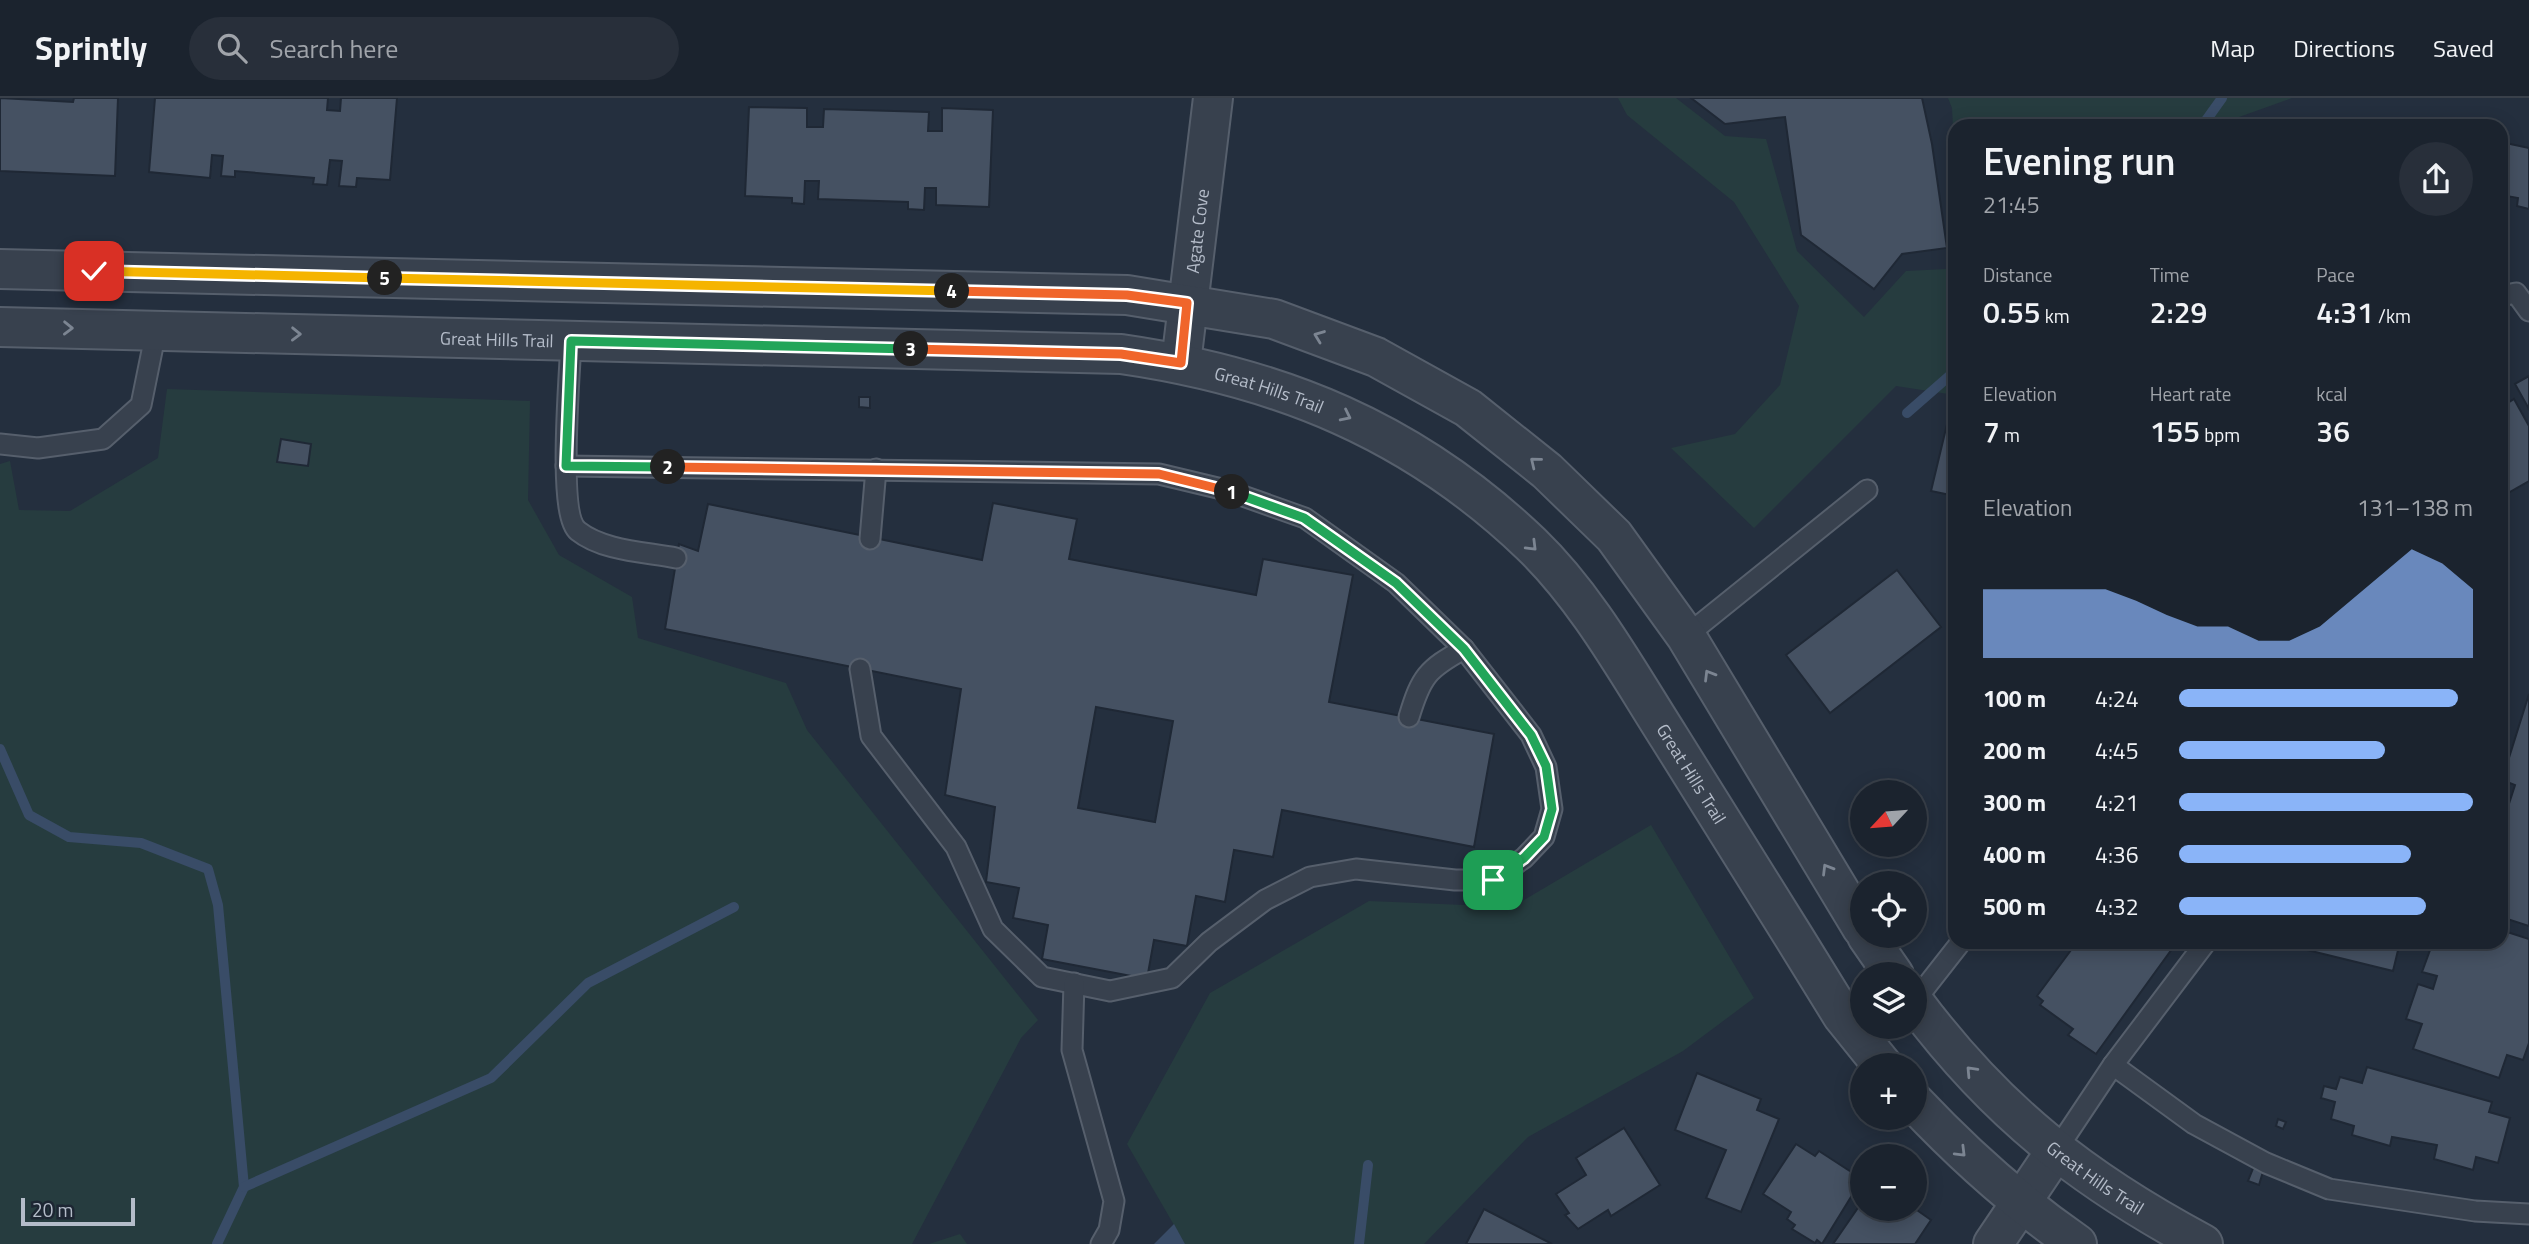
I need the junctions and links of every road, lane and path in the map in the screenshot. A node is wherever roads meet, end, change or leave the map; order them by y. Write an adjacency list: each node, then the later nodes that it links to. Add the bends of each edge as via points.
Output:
1 (1213, 98): 4 (street, Agate Cove)
2 (0, 269): 4 (street, via 1127,295)
3 (2508, 295): 5 (lane, via 2516,293)
4 (1187, 303): 9 (street, Agate Cove); 16 (street, one-way to 4, via 1614,536 1547,471 1468,408 1376,357 1286,324)
5 (2529, 311)
6 (0, 327): 7 (street, Great Hills Trail, one-way to 7)
7 (156, 331): 8 (street, Great Hills Trail, one-way to 8); 10 (lane, via 141,405 103,439 38,448)
8 (571, 341): 9 (street, Great Hills Trail, via 1121,354); 11 (lane)
9 (1181, 363): 26 (street, Great Hills Trail, one-way to 26, via 1267,385 1344,414 1469,489 1532,545 1577,598 1623,664 1842,1015)
10 (0, 443)
11 (566, 466): 12 (lane); 15 (lane, via 568,512 577,530 603,544)
12 (876, 469): 14 (lane); 17 (lane, via 1159,474 1226,490 1304,518 1396,583)
13 (1867, 490): 16 (lane)
14 (870, 539)
15 (676, 558)
16 (1686, 636): 20 (street, one-way to 16)
17 (1464, 649): 19 (lane, via 1434,664 1417,689); 23 (lane, via 1531,735 1546,766 1552,809 1544,837 1524,858 1493,880 1356,869 1310,877 1265,900 1209,942 1172,978 1110,991)
18 (860, 669): 23 (lane, via 871,736 956,848 993,929 1042,977)
19 (1409, 717)
20 (1850, 908)
21 (1956, 949): 24 (lane)
22 (2201, 949): 27 (lane)
23 (1074, 983): 32 (lane, via 1072,1050 1114,1201 1109,1230)
24 (1927, 985)
25 (1927, 1019): 29 (street, Great Hills Trail, one-way to 25, via 2009,1112)
26 (1873, 1053)
27 (2113, 1065): 29 (lane); 31 (lane, via 2194,1124 2266,1163 2329,1189 2475,1211)
28 (1927, 1116): 30 (street, one-way to 30)
29 (2055, 1152): 30 (street); 35 (street, Great Hills Trail, via 2138,1210)
30 (2020, 1205): 33 (street); 34 (street)
31 (2529, 1214)
32 (1101, 1244)
33 (1993, 1244)
34 (2077, 1244)
35 (2203, 1244)

